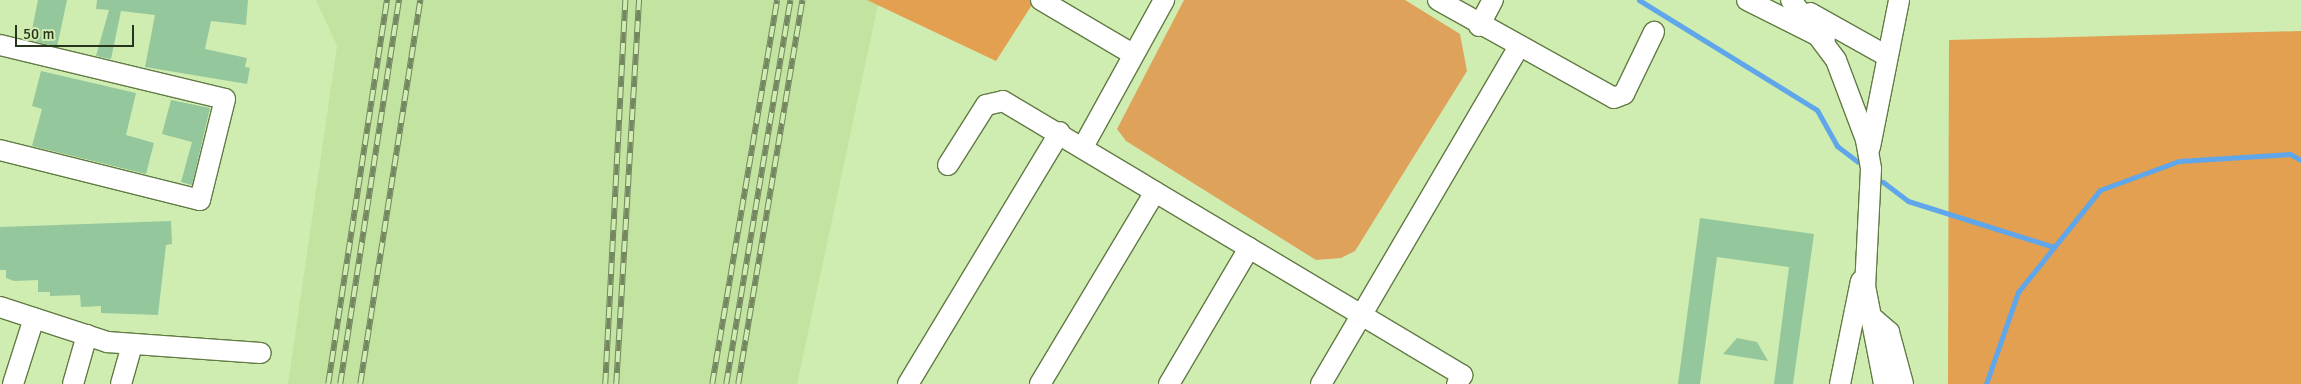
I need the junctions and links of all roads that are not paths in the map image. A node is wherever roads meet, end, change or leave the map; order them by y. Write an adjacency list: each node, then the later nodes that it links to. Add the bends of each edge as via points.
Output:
1 (1041, 0): 13 (street)
2 (1164, 0): 13 (street)
3 (1438, 0): 8 (street)
4 (1493, 0): 8 (street)
5 (1747, 0): 10 (street)
6 (1899, 0): 14 (street)
7 (1797, 5): 10 (street); 14 (street)
8 (1479, 26): 12 (street)
9 (1654, 32): 12 (street, via 1620,98 1590,87)
10 (1825, 39): 18 (street, via 1846,80)
11 (0, 45): 17 (street, via 226,99 200,200)
12 (1519, 46): 24 (street)
13 (1131, 53): 16 (street)
14 (1887, 56): 18 (street)
15 (1060, 132): 16 (street); 19 (street, via 1018,108 995,101 973,122); 34 (street)
16 (1083, 147): 20 (street)
17 (0, 150)
18 (1868, 154): 22 (street)
19 (948, 165)
20 (1155, 192): 21 (street); 35 (street)
21 (1250, 248): 24 (street); 36 (street)
22 (1864, 269): 26 (street); 38 (street)
23 (0, 307): 25 (street)
24 (1363, 313): 30 (street); 37 (street)
25 (34, 318): 27 (street); 31 (street)
26 (1874, 318): 39 (street); 40 (street, via 1889,332)
27 (87, 335): 28 (street); 32 (street)
28 (132, 345): 29 (street); 33 (street)
29 (261, 353)
30 (1466, 381)
31 (12, 384)
32 (73, 384)
33 (121, 384)
34 (908, 384)
35 (1040, 384)
36 (1170, 384)
37 (1321, 384)
38 (1840, 384)
39 (1884, 384)
40 (1903, 384)

